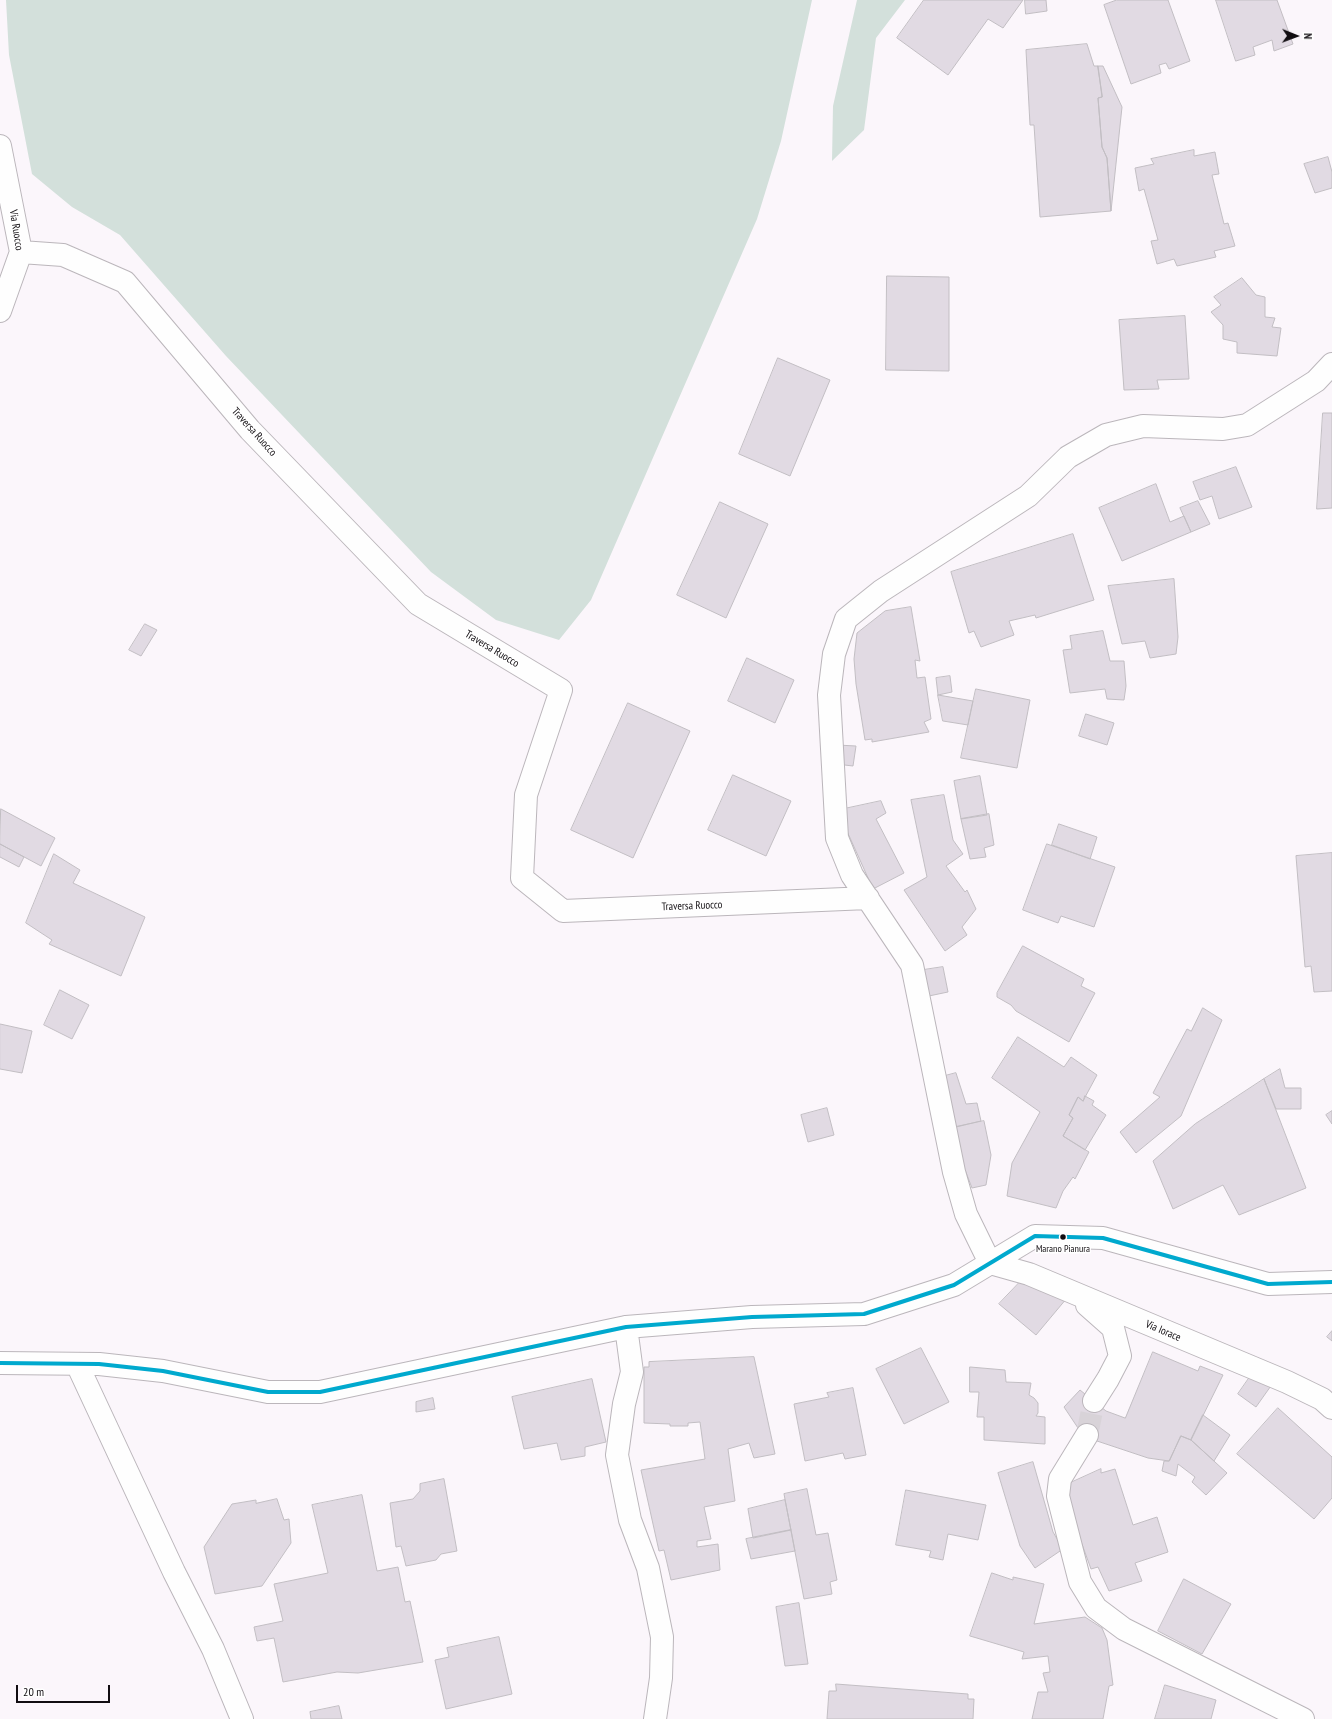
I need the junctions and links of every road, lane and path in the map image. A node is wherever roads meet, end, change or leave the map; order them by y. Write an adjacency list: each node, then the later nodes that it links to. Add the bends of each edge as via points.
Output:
1 (0, 146): 2 (street, Via Ruocco)
2 (21, 252): 3 (street, Via Ruocco); 5 (street, Traversa Ruocco, via 63,255 125,282 250,430 418,604 561,690 526,795 522,878 563,911)
3 (0, 311)
4 (1332, 364): 5 (street, via 1316,381 1247,425 1223,428 1143,426 1106,435 1068,457 1028,496 881,591 846,619 834,654 829,695 837,838 852,875)
5 (868, 898): 6 (street, via 912,965 954,1172 966,1214)
6 (990, 1263): 7 (street, via 1035,1236 1103,1238 1268,1284); 8 (street, Via Iorace, via 1029,1274); 9 (street, via 954,1285 864,1314 752,1317)
7 (1332, 1282)
8 (1076, 1294): 12 (street, via 1113,1328 1120,1356); 13 (street, Via Iorace, via 1287,1382 1322,1399)
9 (626, 1327): 11 (street, via 320,1392 268,1392 163,1371); 16 (street, via 632,1372 616,1455 630,1520 648,1568 662,1637 661,1678)
10 (0, 1363): 11 (street)
11 (77, 1364): 15 (street, via 174,1572 213,1649)
12 (1094, 1401)
13 (1332, 1408)
14 (1087, 1435): 17 (street, via 1060,1479 1058,1496 1080,1582 1096,1608 1124,1629)
15 (242, 1719)
16 (655, 1719)
17 (1303, 1719)

